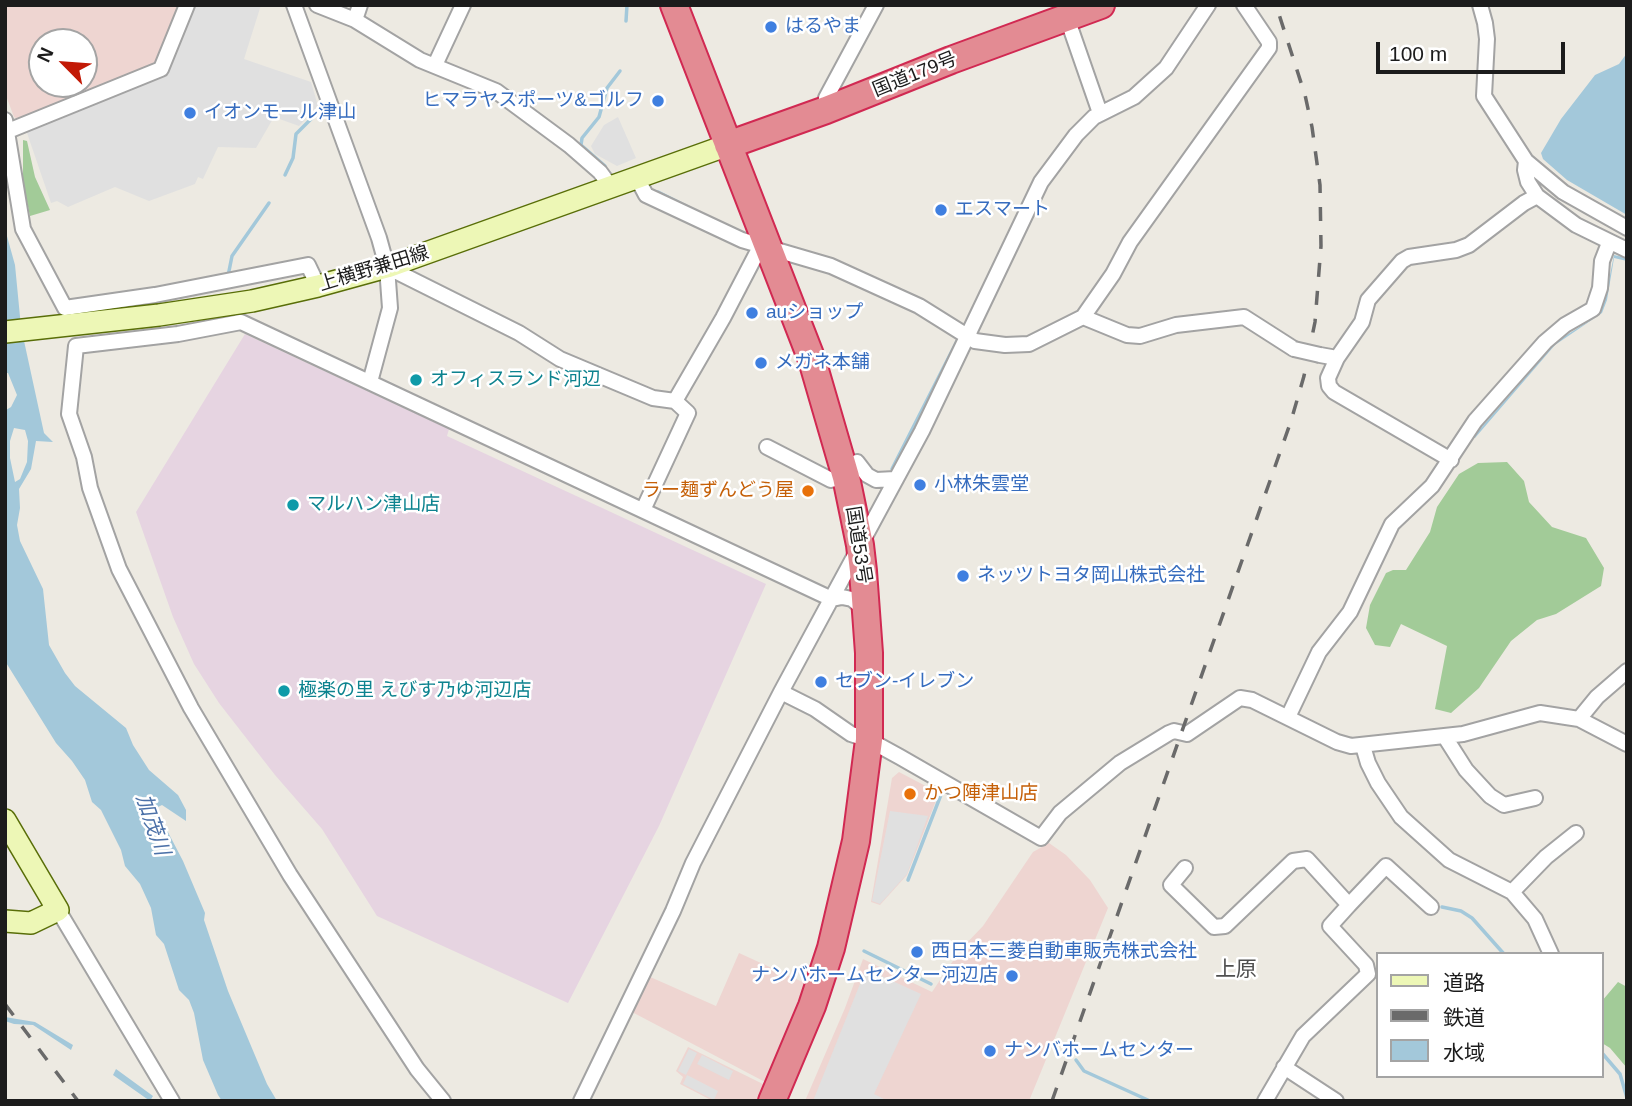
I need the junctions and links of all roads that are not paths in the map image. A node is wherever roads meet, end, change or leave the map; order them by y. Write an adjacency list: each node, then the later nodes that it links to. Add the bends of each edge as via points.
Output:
1 (187, 5): 18 (street, via 161,69)
2 (294, 5): 28 (street)
3 (317, 5): 13 (street)
4 (359, 5): 13 (street)
5 (463, 5): 15 (street)
6 (674, 5): 19 (highway, 国道53号)
7 (690, 5): 19 (highway, 国道53号)
8 (876, 5): 16 (street, via 826,97)
9 (1101, 5): 14 (highway, 国道179号)
10 (1208, 5): 17 (street, via 1166,68 1149,85)
11 (1244, 5): 30 (street, via 1269,48 1130,242)
12 (1480, 5): 20 (street, via 1487,39 1484,96)
13 (355, 20): 15 (street)
14 (1065, 26): 16 (highway, 国道179号, via 951,60); 17 (street)
15 (435, 65): 22 (street, via 496,91 569,145)
16 (826, 110): 19 (highway, 国道179号)
17 (1097, 115): 32 (street, via 1041,182)
18 (7, 125): 29 (street, via 23,229 65,308 308,265)
19 (736, 142): 21 (main road, 上横野兼田線); 26 (highway, 国道53号)
20 (1526, 161): 23 (street, via 1528,182); 24 (street, via 1563,192)
21 (637, 178): 22 (main road, 上横野兼田線); 26 (street, via 646,195)
22 (611, 187): 28 (main road, 上横野兼田線)
23 (1537, 197): 25 (street); 33 (street, via 1469,245 1402,261 1368,300 1362,322)
24 (1627, 228)
25 (1609, 243): 27 (street); 37 (street, via 1593,309 1545,342 1475,421)
26 (772, 250): 32 (street, via 831,266 919,306); 35 (street, via 723,318); 38 (highway, 国道53号)
27 (1627, 250)
28 (387, 267): 29 (main road, 上横野兼田線); 34 (street, via 390,308); 35 (street, via 519,332 560,359 653,398)
29 (318, 286): 31 (main road, 上横野兼田線, via 159,315)
30 (1083, 317): 32 (street, via 1029,344 1005,345); 33 (street, bridge, via 1140,336 1176,325 1244,317 1294,349)
31 (5, 332)
32 (968, 337): 39 (street)
33 (1337, 358): 37 (street, via 1328,378 1334,392)
34 (370, 382): 40 (street); 64 (street, via 241,322 76,346 69,414 119,569 191,708 330,938)
35 (675, 401): 40 (street, via 688,412)
36 (768, 447): 38 (street, via 831,480)
37 (1451, 460): 46 (street, via 1392,524 1347,618 1322,647)
38 (852, 470): 39 (street, via 876,480); 41 (highway, 国道53号)
39 (895, 480): 41 (street)
40 (643, 510): 42 (street)
41 (865, 536): 42 (street); 43 (highway, 国道53号); 50 (highway, 国道53号, via 884,633)
42 (832, 599): 43 (street, via 852,599); 45 (street)
43 (866, 611): 50 (highway, 国道53号)
44 (1627, 671): 47 (street)
45 (781, 692): 50 (street); 65 (street, via 693,863)
46 (1288, 717): 50 (street, via 1249,699 1234,701 1187,734 1169,733 1120,764 1060,813 1041,838); 51 (street, via 1342,744)
47 (1579, 719): 48 (street, via 1540,713); 49 (street)
48 (1445, 737): 51 (street); 52 (street, via 1490,796 1504,805)
49 (1627, 744)
50 (877, 745): 66 (highway, 国道53号, via 866,775 837,926 812,1006); 67 (highway, 国道53号, via 875,821 855,916 834,986)
51 (1363, 746): 56 (street, via 1373,773 1401,817 1449,860)
52 (1535, 798)
53 (5, 820): 59 (main road)
54 (1576, 833): 56 (street)
55 (1185, 868): 57 (street, via 1171,885 1214,927 1225,926 1293,861 1307,859)
56 (1512, 892): 61 (street, via 1535,919)
57 (1349, 905): 58 (street, via 1386,866); 62 (street, via 1330,926 1368,967 1368,974 1308,1031)
58 (1431, 907)
59 (58, 910): 60 (main road, via 31,923); 63 (street)
60 (5, 920)
61 (1550, 952)
62 (1284, 1067): 68 (street); 69 (street)
63 (173, 1101)
64 (443, 1101)
65 (581, 1101)
66 (772, 1101)
67 (789, 1101)
68 (1265, 1101)
69 (1336, 1101)

